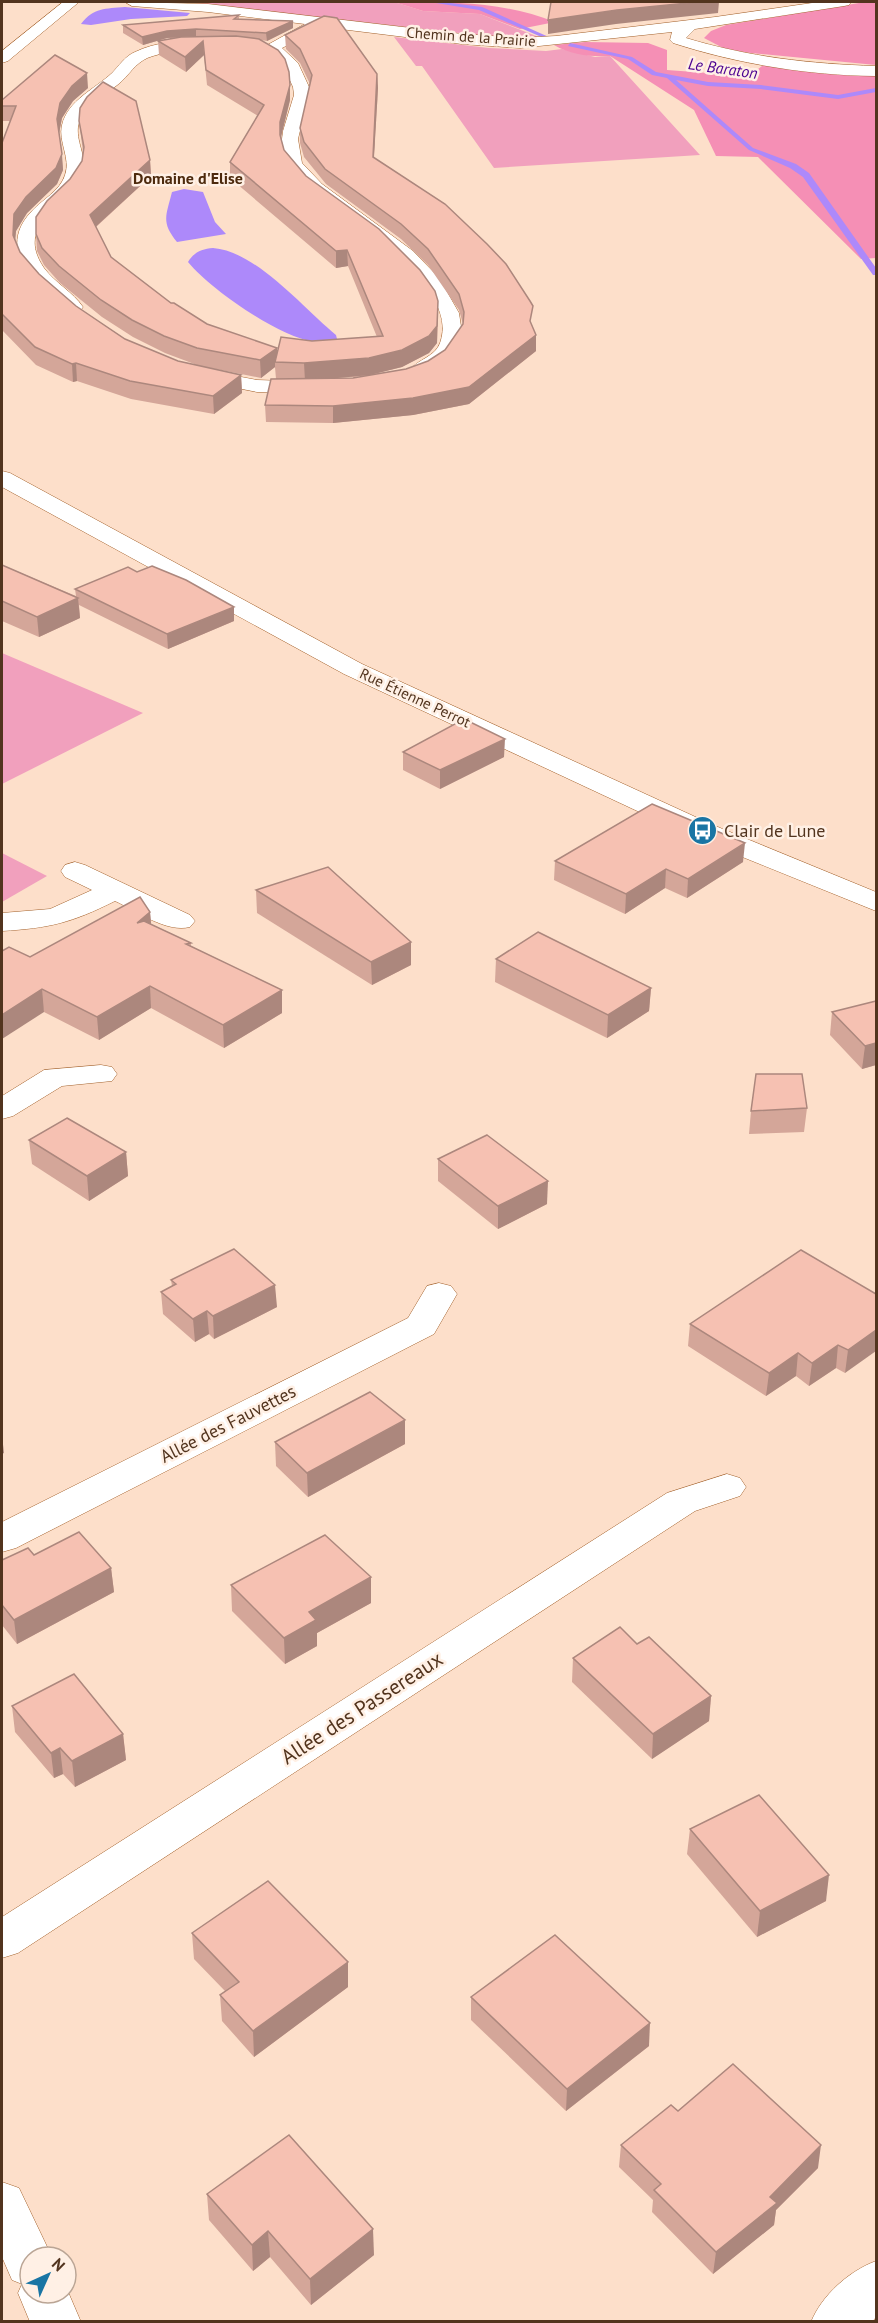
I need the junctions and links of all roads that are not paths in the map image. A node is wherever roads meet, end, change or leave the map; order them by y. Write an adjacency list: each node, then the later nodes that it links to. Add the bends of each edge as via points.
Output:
1 (72, 2): 11 (street)
2 (132, 2): 6 (street, Chemin de la Prairie)
3 (844, 2): 5 (street, Chemin de la Prairie)
4 (726, 7): 5 (street)
5 (749, 17): 7 (street, Chemin de la Prairie)
6 (321, 22): 8 (street, Chemin de la Prairie, via 508,43); 15 (street, via 262,46 280,51 289,60 302,87 289,139 298,170 399,248 444,300 453,326 449,348 431,365)
7 (691, 25): 8 (street, Chemin de la Prairie); 9 (street, via 679,33)
8 (578, 38): 9 (street)
9 (678, 40): 12 (street, via 747,58)
10 (222, 44): 13 (street, via 183,45 141,55 73,117 70,136 75,172 64,192 28,227 25,245 34,267)
11 (2, 58)
12 (876, 71)
13 (84, 316)
14 (182, 371): 16 (street, via 250,385)
15 (401, 378)
16 (327, 388)
17 (2, 478): 20 (street, Rue Étienne Perrot, via 363,674 703,831)
18 (75, 871): 19 (street)
19 (114, 890): 21 (street); 22 (street, via 69,914)
20 (876, 902)
21 (180, 921)
22 (2, 922)
23 (101, 1074): 24 (street, via 55,1077)
24 (2, 1109)
25 (439, 1294): 27 (street, Allée des Fauvettes, via 421,1326)
26 (727, 1487): 28 (street, Allée des Passereaux, via 681,1502)
27 (2, 1538)
28 (2, 1940)
29 (2, 2204): 30 (street)
30 (21, 2245)
31 (876, 2284): 34 (street)
32 (48, 2305): 33 (street)
33 (56, 2322)
34 (836, 2322)

